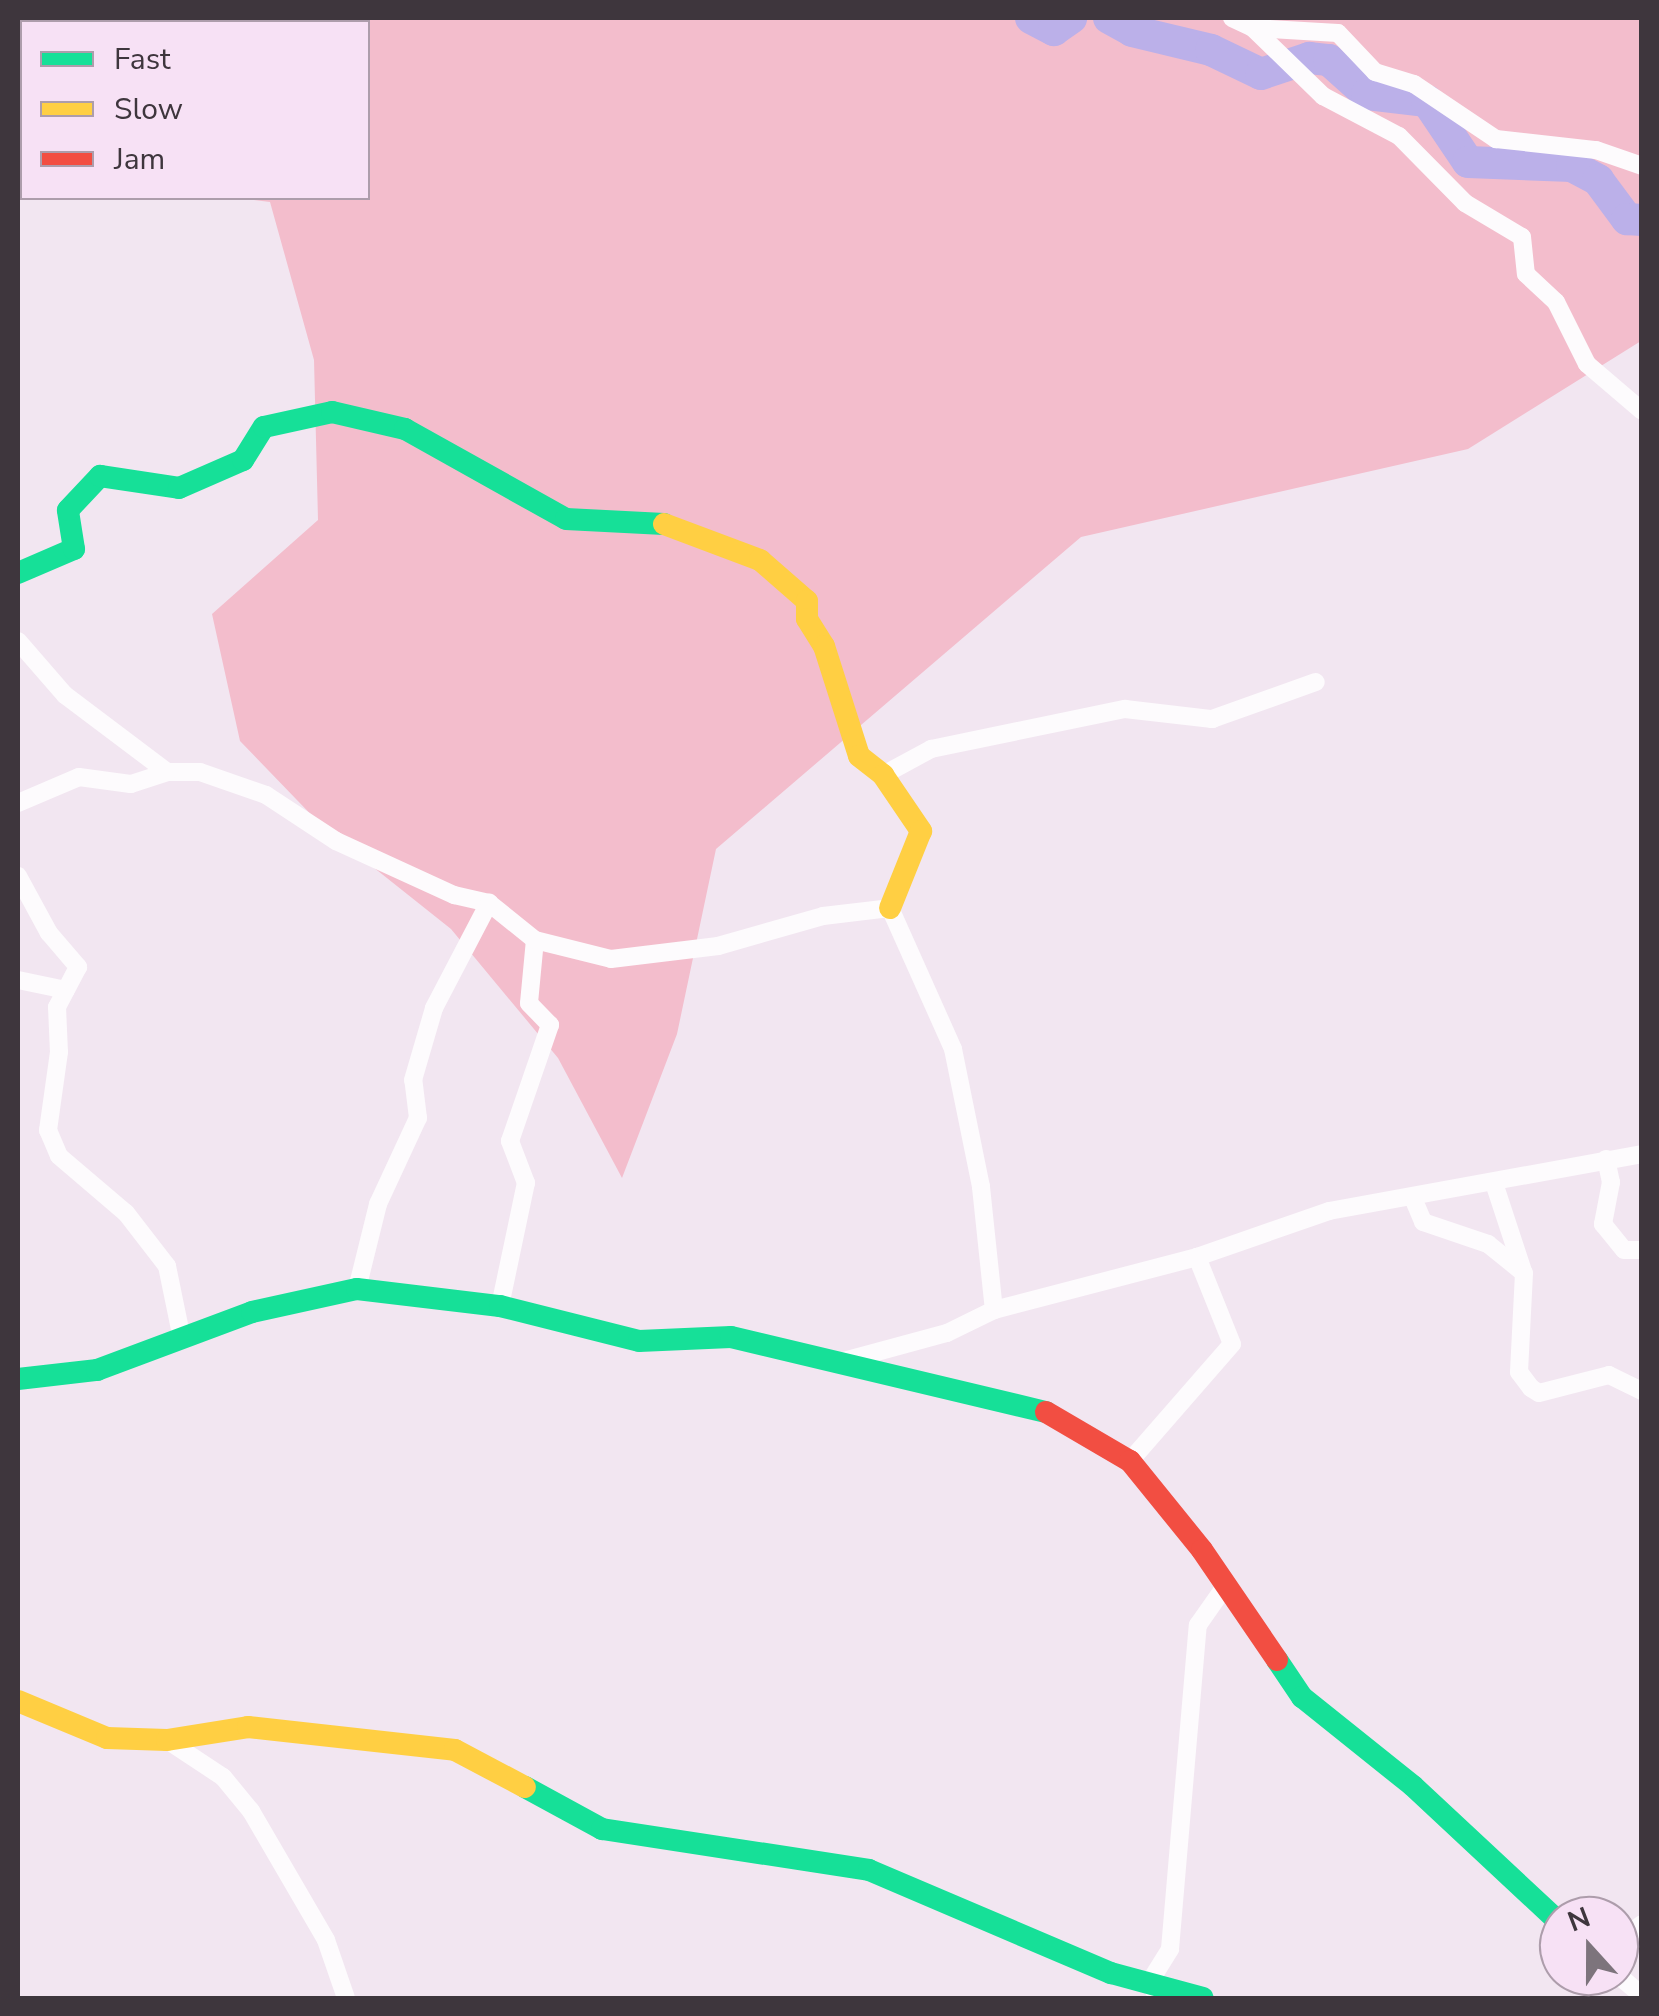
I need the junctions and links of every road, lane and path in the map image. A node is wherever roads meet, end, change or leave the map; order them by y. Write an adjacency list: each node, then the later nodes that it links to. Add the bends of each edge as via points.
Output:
1 (1232, 18): 2 (street)
2 (1253, 28): 3 (street, via 1338,33 1375,72 1414,84 1496,140 1596,150); 4 (street, via 1323,96 1399,136 1464,203 1522,237 1526,274 1556,302 1586,364)
3 (1642, 166)
4 (1642, 410)
5 (18, 573): 9 (street, via 74,550 68,510 100,476 179,488 244,460 264,426 332,412 405,429 566,518 675,525 760,560 786,590 807,600 807,619 824,646 859,756)
6 (18, 641): 8 (street, via 65,695)
7 (1316, 682): 9 (street, via 1212,720 1125,709 931,749)
8 (167, 772): 10 (street, via 130,784 79,777); 12 (street, via 200,772 266,795 336,841 454,895)
9 (883, 775): 13 (street, via 921,831)
10 (18, 803)
11 (18, 876): 16 (street, via 78,968)
12 (489, 903): 14 (street); 24 (street, via 434,1008 413,1080 418,1118 378,1204)
13 (890, 908): 14 (street, via 823,916 718,946 611,959); 26 (street, via 953,1049 981,1187)
14 (535, 940): 25 (street, via 529,1002 550,1025 510,1141 526,1183)
15 (18, 980): 16 (street)
16 (66, 990): 27 (street, via 57,1007 59,1052 48,1130 59,1156 126,1213 167,1266)
17 (1642, 1154): 18 (street)
18 (1606, 1160): 19 (street); 21 (street, via 1612,1182 1603,1224 1624,1250)
19 (1495, 1186): 20 (street); 23 (street)
20 (1414, 1198): 22 (street, via 1329,1211); 23 (street, via 1422,1222 1488,1244)
21 (1642, 1250)
22 (1197, 1258): 26 (street); 31 (street, via 1232,1344)
23 (1524, 1273): 30 (street, via 1519,1372 1531,1388 1539,1393 1609,1375)
24 (358, 1289): 25 (street); 27 (street, via 252,1312)
25 (500, 1306): 28 (street, via 639,1341 730,1337)
26 (994, 1310): 28 (street, via 947,1333)
27 (182, 1338): 29 (street, via 98,1370)
28 (834, 1363): 31 (street, via 1057,1414)
29 (18, 1379)
30 (1642, 1391)
31 (1130, 1461): 32 (street)
32 (1226, 1585): 35 (street, via 1302,1697 1413,1786); 36 (street, via 1198,1625 1170,1948)
33 (18, 1702): 34 (street, via 76,1731)
34 (167, 1740): 36 (street, via 248,1726 455,1750 602,1829 869,1870); 37 (street, via 223,1777 251,1811 326,1940)
35 (1539, 1903)
36 (1154, 1991): 38 (street)
37 (346, 1998)
38 (1203, 1998)

